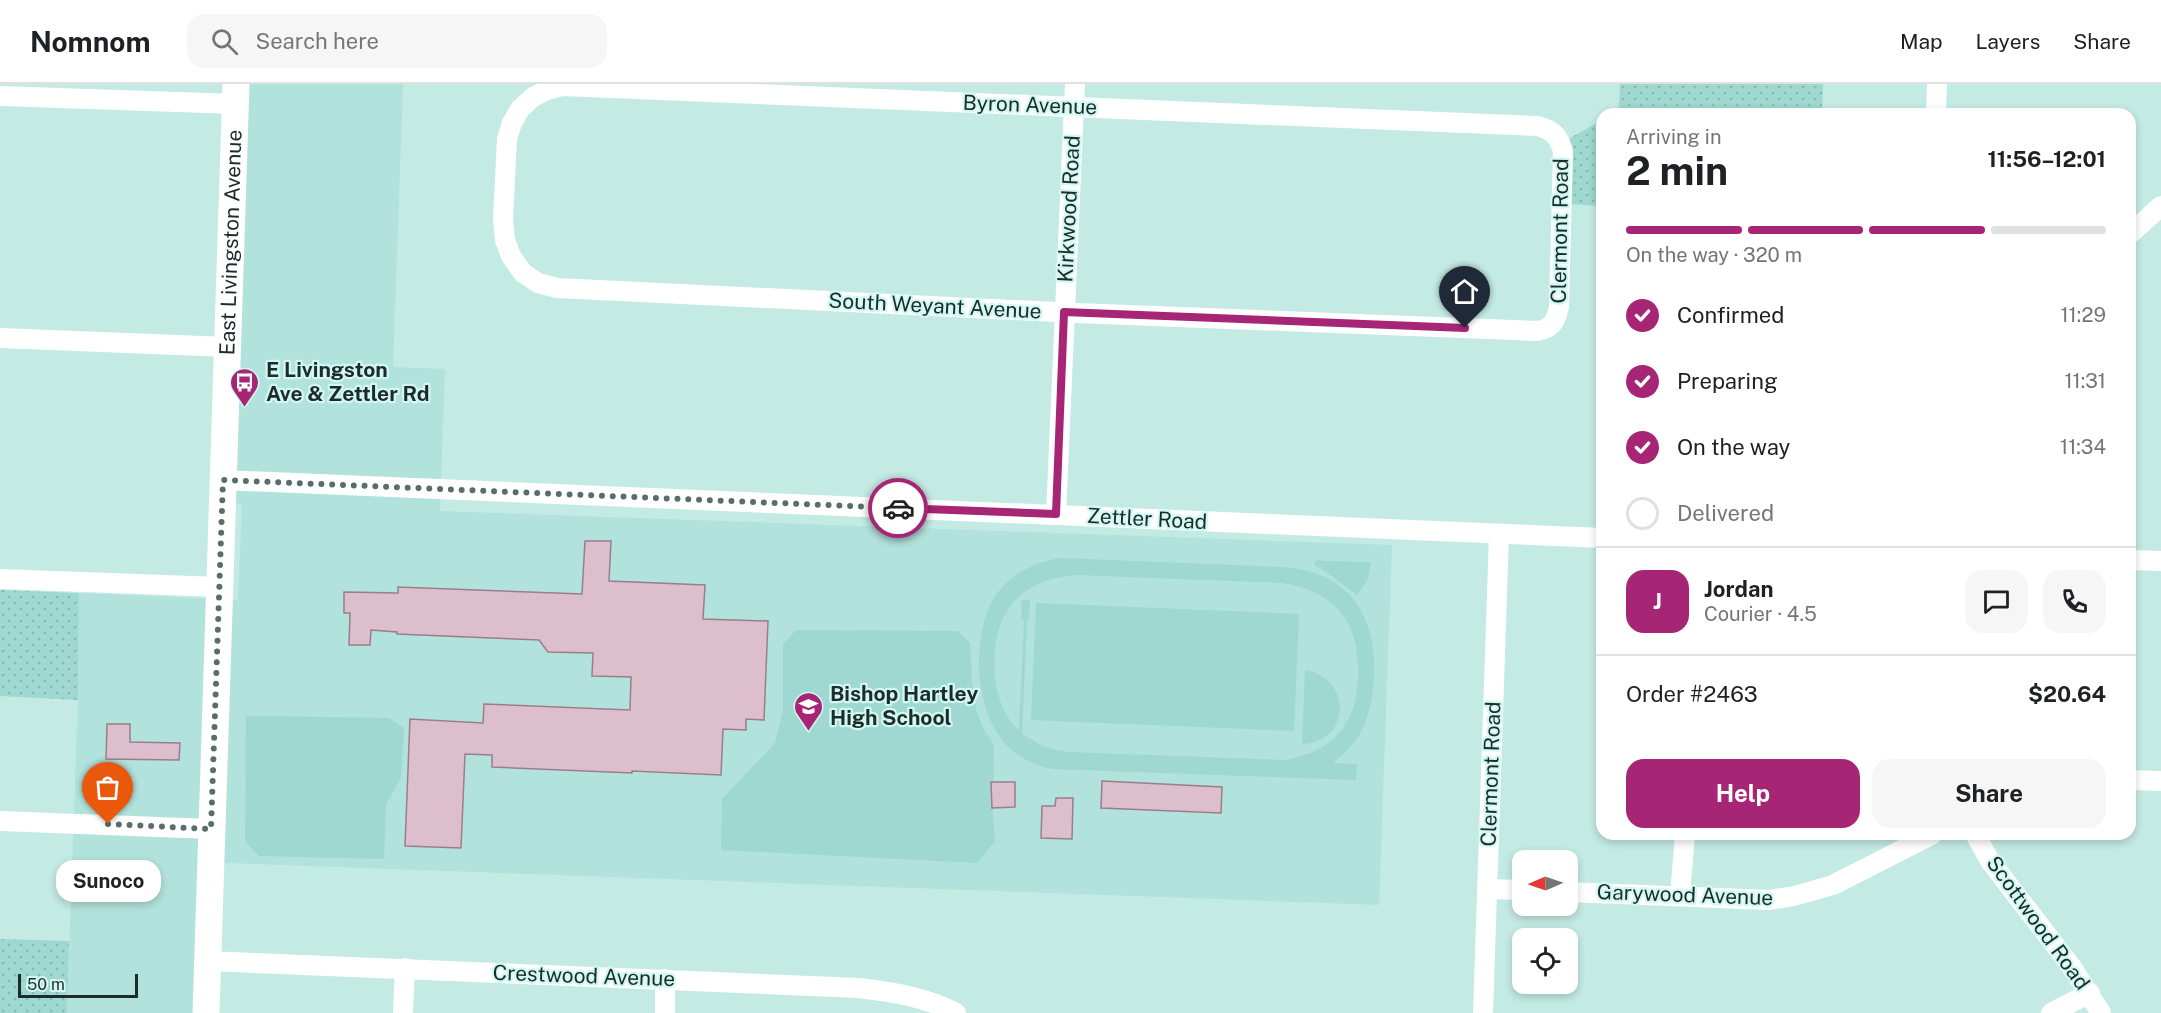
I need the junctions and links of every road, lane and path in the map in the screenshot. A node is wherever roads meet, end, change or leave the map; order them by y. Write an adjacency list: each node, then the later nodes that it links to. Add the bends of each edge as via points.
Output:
1 (1075, 84): 5 (street, Kirkwood Road)
2 (1937, 84): 6 (street)
3 (236, 94): 4 (street); 14 (main road, East Livingston Avenue)
4 (0, 96)
5 (1074, 106): 7 (street, Byron Avenue, via 1537,126); 8 (street, Byron Avenue, via 562,86 533,97 512,123 507,139); 11 (street, Kirkwood Road)
6 (1936, 108)
7 (1555, 133): 12 (street, Clermont Road, via 1563,151 1562,241 1559,307 1557,319)
8 (505, 187): 11 (street, South Weyant Avenue, via 504,230 511,256 523,273 538,283 557,288)
9 (2161, 206): 10 (street)
10 (2136, 229)
11 (1064, 312): 12 (street, South Weyant Avenue, via 1537,331); 16 (street, Kirkwood Road)
12 (1549, 328)
13 (0, 338): 14 (street)
14 (228, 347): 15 (main road, East Livingston Avenue)
15 (223, 480): 16 (street, Zettler Road); 22 (main road, East Livingston Avenue)
16 (1056, 514): 17 (street, Zettler Road)
17 (1499, 534): 18 (street, Zettler Road); 30 (street, Clermont Road)
18 (1596, 538)
19 (2136, 560): 20 (street)
20 (2161, 561)
21 (0, 579): 22 (street)
22 (220, 587): 26 (main road, East Livingston Avenue)
23 (2136, 780): 24 (street)
24 (2161, 781)
25 (0, 820): 26 (street)
26 (211, 829): 34 (main road, East Livingston Avenue)
27 (1685, 840): 33 (street)
28 (1921, 840): 33 (street, Garywood Avenue, via 1833,885 1794,896 1769,900)
29 (1978, 840): 37 (street, Scottwood Road)
30 (1487, 888): 31 (street); 42 (street, Clermont Road)
31 (1512, 889)
32 (1578, 892): 33 (street, Garywood Avenue)
33 (1680, 896)
34 (207, 961): 35 (street, Crestwood Avenue); 39 (main road, East Livingston Avenue)
35 (405, 968): 36 (street, Crestwood Avenue); 40 (street)
36 (665, 979): 38 (street, Crestwood Avenue, via 859,988 898,993); 41 (street)
37 (2090, 993): 43 (street); 44 (street, Scottwood Road)
38 (944, 1010)
39 (206, 1013)
40 (404, 1013)
41 (665, 1013)
42 (1483, 1013)
43 (2051, 1013)
44 (2100, 1013)

